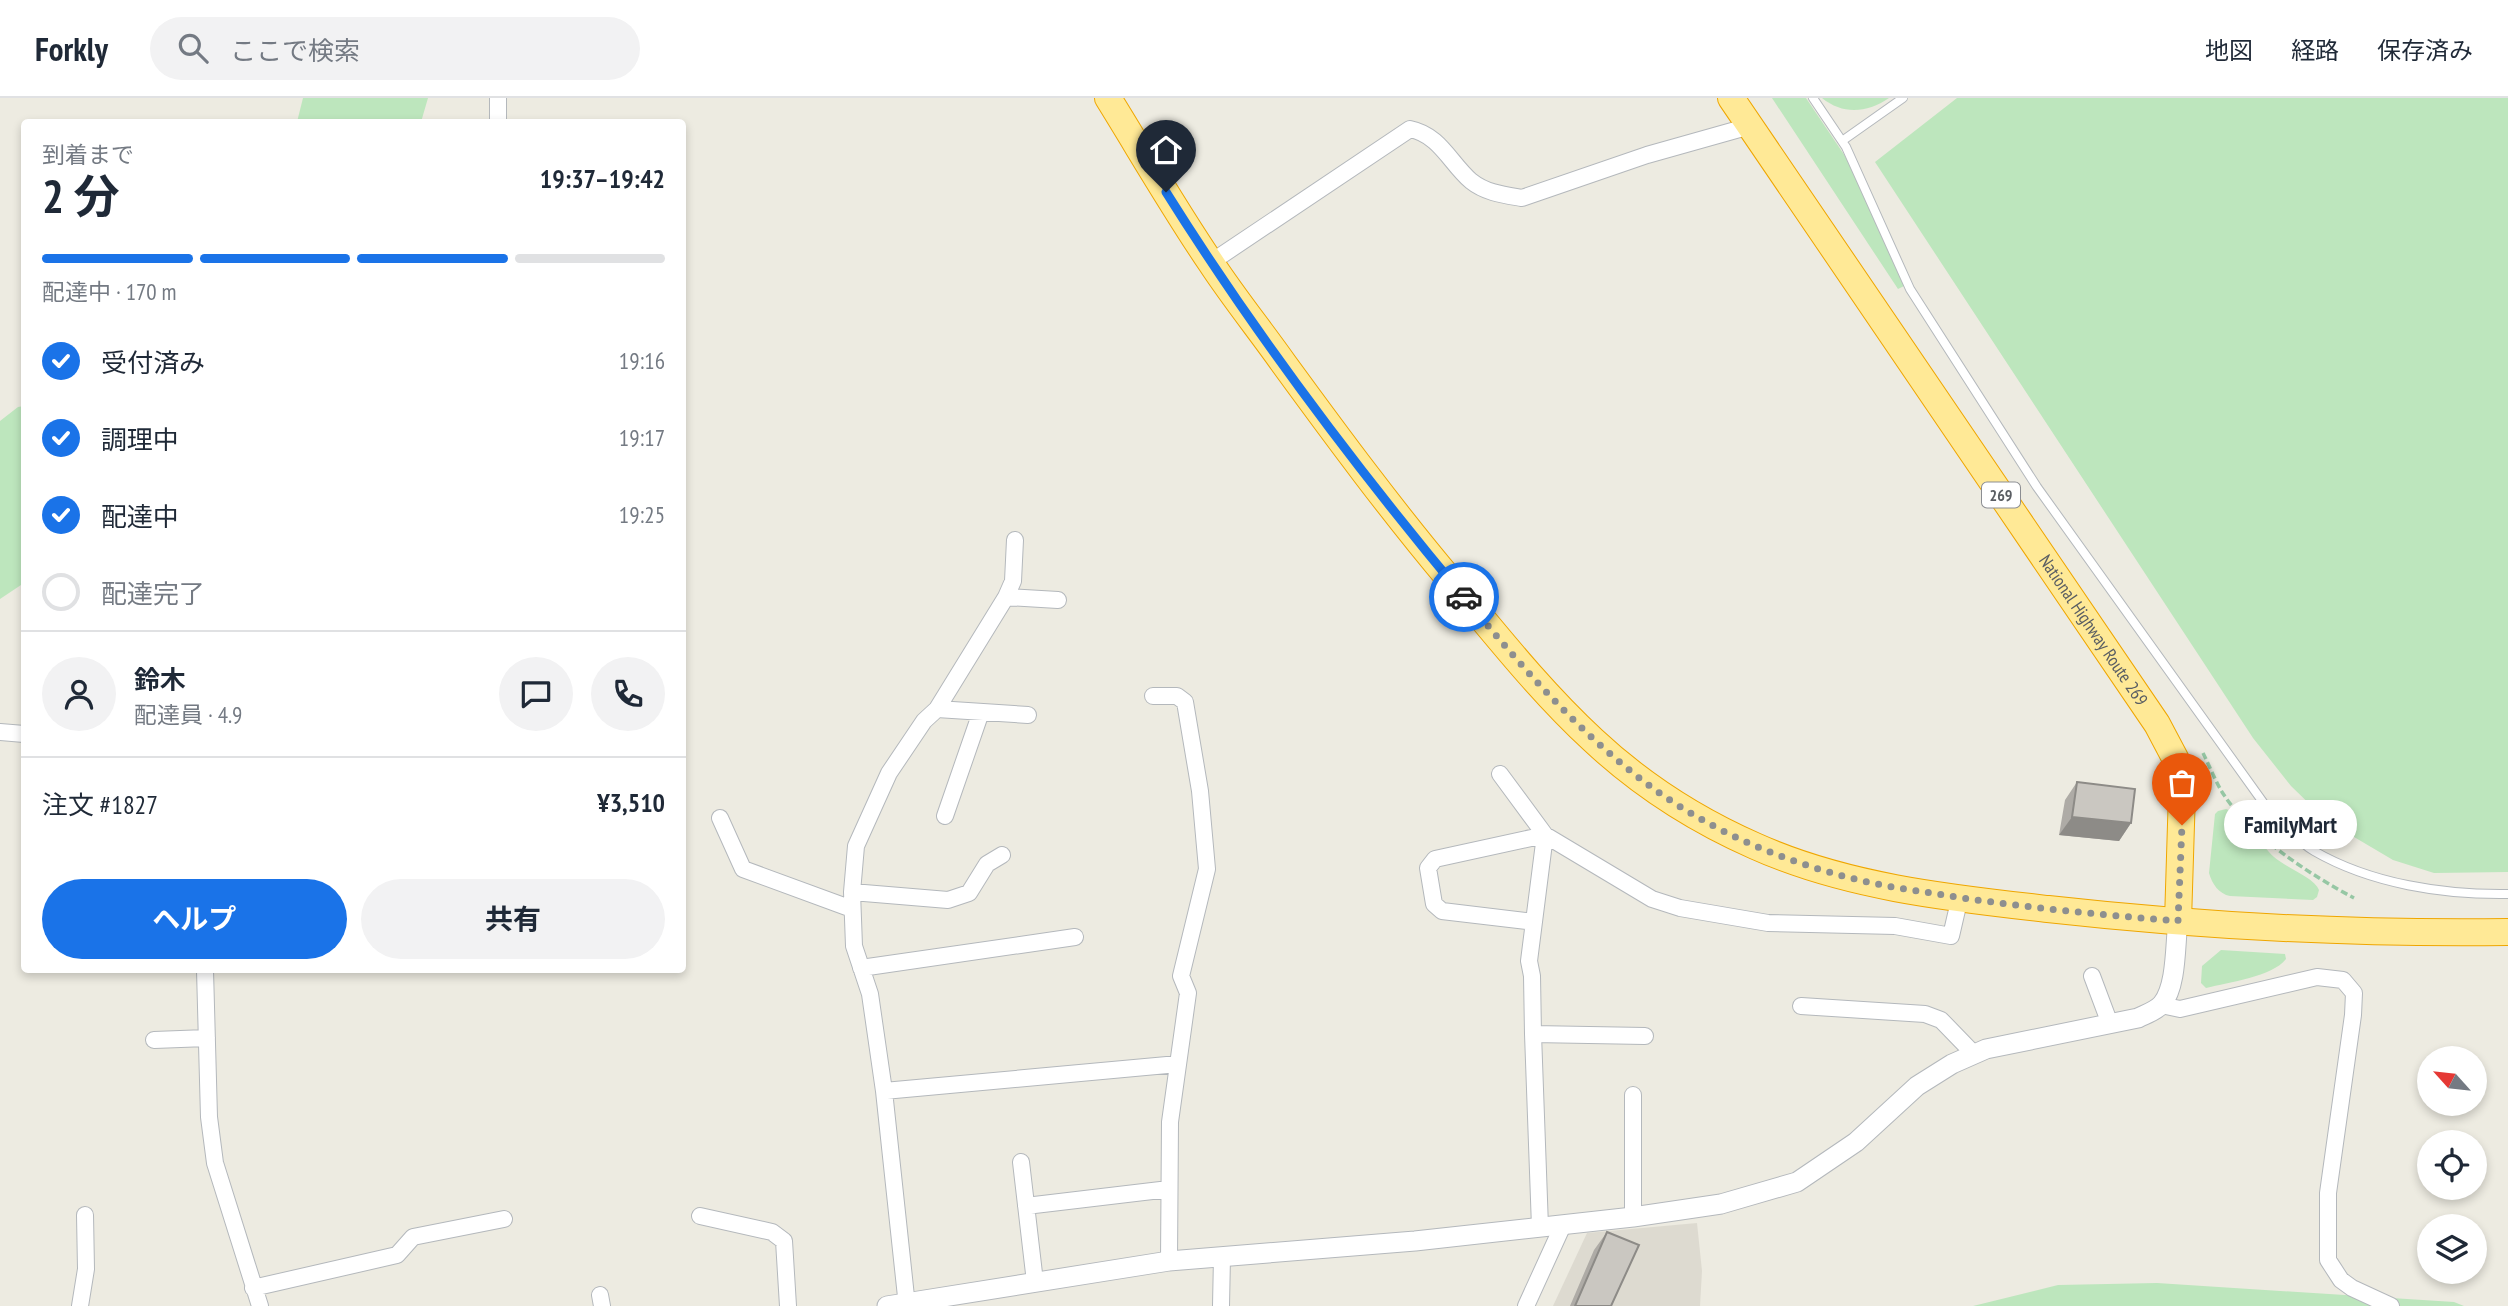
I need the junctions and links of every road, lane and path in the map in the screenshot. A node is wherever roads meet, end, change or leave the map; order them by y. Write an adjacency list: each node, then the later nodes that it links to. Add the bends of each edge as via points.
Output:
1 (498, 98): 6 (street)
2 (1108, 98): 9 (highway)
3 (1731, 98): 7 (highway, National Highway Route 269 / 269)
4 (1813, 98): 8 (lane)
5 (1903, 98): 8 (lane)
6 (498, 119)
7 (1750, 126): 9 (street, via 1522,198 1483,189 1469,180 1430,136 1410,129); 29 (highway, National Highway Route 269 / 269, via 2157,724 2175,758 2182,792)
8 (1842, 141): 25 (lane, via 1910,289 2037,487 2270,812 2313,850 2347,866 2409,886)
9 (1210, 262): 26 (highway, via 1422,546 1500,640 1593,740 1681,807 1758,848 1873,883)
10 (1015, 540): 11 (street, via 1013,581)
11 (1006, 597): 12 (street); 14 (street)
12 (1058, 600)
13 (1153, 696): 44 (street, via 1177,696 1185,702 1207,869 1181,976 1188,993)
14 (937, 709): 15 (street); 28 (street, via 889,773 856,846)
15 (981, 712): 16 (street); 21 (street)
16 (1028, 715)
17 (0, 733): 18 (street)
18 (21, 734)
19 (2203, 752): 27 (path, via 2241,816 2313,876)
20 (1500, 774): 23 (street)
21 (944, 816)
22 (720, 818): 28 (street, via 743,869)
23 (1545, 835): 26 (street, via 1652,899 1768,923 1895,926 1951,936); 30 (street); 30 (street, via 1435,859 1428,867 1434,904 1442,911)
24 (1002, 855): 28 (street, via 987,864 969,893 948,900)
25 (2508, 894)
26 (1961, 897): 29 (highway)
27 (2354, 898)
28 (852, 900): 33 (street, via 853,946)
29 (2178, 921): 31 (highway); 36 (street, via 2172,983)
30 (1534, 922): 39 (street, via 1529,961)
31 (2508, 932)
32 (1075, 937): 33 (street)
33 (861, 968): 45 (street, via 870,994)
34 (205, 973): 41 (street)
35 (2091, 976): 38 (street)
36 (2161, 1005): 38 (street, via 2138,1018); 67 (street, via 2180,1009 2317,976 2343,980 2354,993 2328,1193 2328,1259 2351,1289)
37 (1801, 1006): 43 (street, via 1925,1014 1941,1020)
38 (2110, 1024): 43 (street)
39 (1533, 1034): 40 (street); 55 (street)
40 (1645, 1036)
41 (207, 1038): 42 (street); 59 (street, via 215,1163)
42 (154, 1040)
43 (1974, 1055): 52 (street, via 1917,1086 1856,1142 1797,1182 1721,1204)
44 (1178, 1064): 45 (street); 48 (street, via 1170,1122)
45 (884, 1091): 60 (street)
46 (1633, 1095): 52 (street)
47 (1021, 1162): 49 (street)
48 (1169, 1189): 49 (street); 57 (street)
49 (1026, 1206): 58 (street)
50 (85, 1215): 61 (street, via 86,1269)
51 (699, 1216): 63 (street, via 772,1232 784,1241)
52 (1633, 1217): 54 (street)
53 (504, 1219): 59 (street, via 413,1237 397,1255)
54 (1563, 1225): 55 (street); 66 (street)
55 (1540, 1227): 56 (street)
56 (1222, 1257): 57 (street); 65 (street)
57 (1169, 1261): 58 (street)
58 (1035, 1282): 60 (street)
59 (253, 1288): 62 (street)
60 (907, 1304): 64 (street)
61 (80, 1306)
62 (260, 1306)
63 (789, 1306)
64 (887, 1306)
65 (1221, 1306)
66 (1526, 1306)
67 (2391, 1306)

